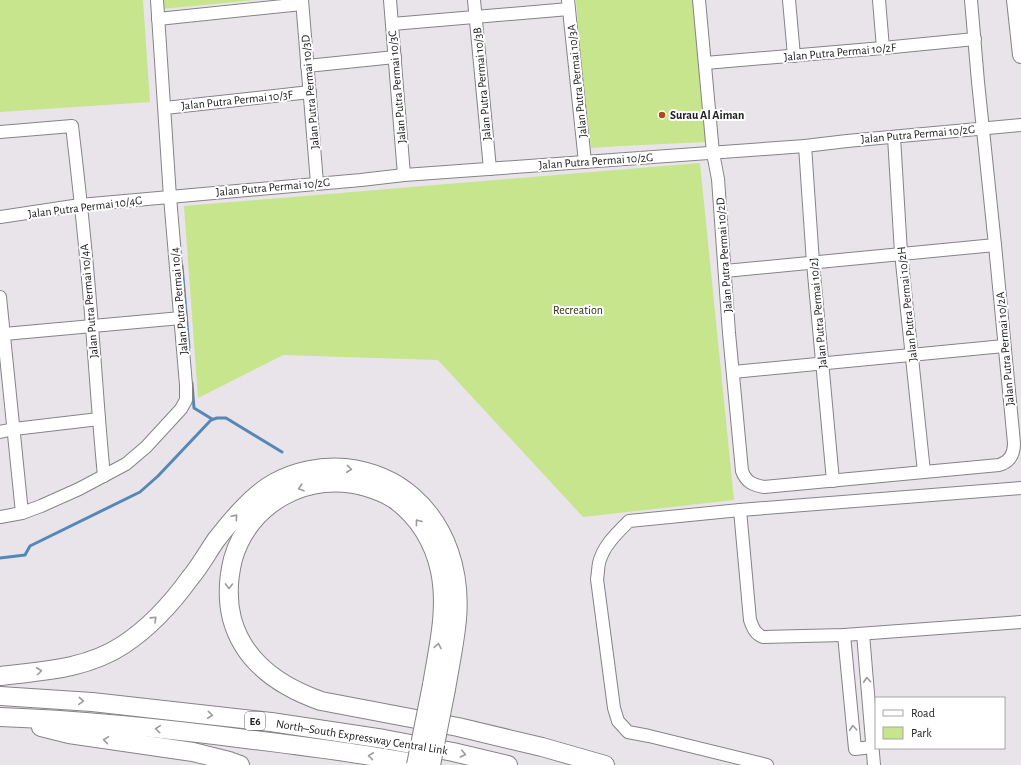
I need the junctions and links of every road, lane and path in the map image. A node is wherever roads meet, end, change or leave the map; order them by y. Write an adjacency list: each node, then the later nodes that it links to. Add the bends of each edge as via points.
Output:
1 (157, 0): 12 (street, Jalan Putra Permai 10/4)
2 (390, 0): 13 (street, Jalan Putra Permai 10/3C)
3 (474, 0): 11 (street, Jalan Putra Permai 10/3B)
4 (699, 0): 19 (street, Jalan Putra Permai 10/2D)
5 (790, 0): 17 (street)
6 (879, 0): 15 (street)
7 (971, 0): 14 (street, Jalan Putra Permai 10/2A)
8 (1015, 0): 16 (main road)
9 (302, 2): 12 (street); 20 (street, Jalan Putra Permai 10/3D)
10 (569, 5): 11 (street); 29 (street, Jalan Putra Permai 10/3A)
11 (476, 16): 13 (street); 30 (street, Jalan Putra Permai 10/3B)
12 (158, 18): 22 (street, Jalan Putra Permai 10/4)
13 (392, 24): 18 (street, Jalan Putra Permai 10/3C)
14 (975, 39): 15 (street, Jalan Putra Permai 10/2F); 24 (street, Jalan Putra Permai 10/2A)
15 (883, 48): 17 (street, Jalan Putra Permai 10/2F)
16 (1021, 55)
17 (794, 56): 19 (street, Jalan Putra Permai 10/2F)
18 (395, 57): 20 (street); 31 (street, Jalan Putra Permai 10/3C)
19 (705, 63): 28 (street, Jalan Putra Permai 10/2D)
20 (307, 66): 21 (street, Jalan Putra Permai 10/3D)
21 (310, 92): 22 (street, Jalan Putra Permai 10/3F); 32 (street, Jalan Putra Permai 10/3D)
22 (165, 108): 33 (street, Jalan Putra Permai 10/4)
23 (1021, 126): 24 (street, Jalan Putra Permai 10/2G)
24 (982, 129): 26 (street, Jalan Putra Permai 10/2G); 36 (street, Jalan Putra Permai 10/2A)
25 (0, 132): 34 (street, Jalan Putra Permai 10/4A, via 72,126)
26 (894, 137): 27 (street, Jalan Putra Permai 10/2G); 37 (street, Jalan Putra Permai 10/2H)
27 (805, 146): 28 (street, Jalan Putra Permai 10/2G); 38 (street, Jalan Putra Permai 10/2J)
28 (713, 153): 29 (street, Jalan Putra Permai 10/2G); 39 (street, Jalan Putra Permai 10/2D, via 718,179)
29 (585, 162): 30 (street, Jalan Putra Permai 10/2G)
30 (490, 169): 31 (street, Jalan Putra Permai 10/2G)
31 (404, 174): 32 (street, Jalan Putra Permai 10/2G)
32 (317, 183): 33 (street, Jalan Putra Permai 10/2G)
33 (170, 197): 34 (street, Jalan Putra Permai 10/4G); 41 (street, Jalan Putra Permai 10/4)
34 (80, 205): 35 (street, Jalan Putra Permai 10/4G); 42 (street, Jalan Putra Permai 10/4A)
35 (0, 217)
36 (995, 245): 37 (street); 44 (street, Jalan Putra Permai 10/2A)
37 (902, 253): 38 (street); 45 (street, Jalan Putra Permai 10/2H)
38 (813, 263): 39 (street); 46 (street, Jalan Putra Permai 10/2J)
39 (725, 271): 47 (street, Jalan Putra Permai 10/2D)
40 (0, 302): 43 (street)
41 (181, 318): 42 (street); 52 (street, Jalan Putra Permai 10/4, via 186,400 181,409 146,447 126,464)
42 (92, 326): 43 (street); 48 (street, Jalan Putra Permai 10/4A)
43 (4, 334): 49 (street)
44 (1004, 346): 45 (street); 51 (street, Jalan Putra Permai 10/2A, via 1014,448 1011,457 999,465)
45 (912, 355): 46 (street); 51 (street, Jalan Putra Permai 10/2H)
46 (822, 363): 47 (street); 53 (street, Jalan Putra Permai 10/2J)
47 (733, 372): 54 (street, Jalan Putra Permai 10/2D, via 742,471 748,482 754,486)
48 (99, 419): 49 (street); 52 (street, Jalan Putra Permai 10/4A)
49 (14, 429): 50 (street); 57 (street)
50 (0, 432)
51 (924, 472): 53 (street, Jalan Putra Permai 10/2A)
52 (104, 476): 57 (street, Jalan Putra Permai 10/4)
53 (833, 481): 54 (street, Jalan Putra Permai 10/2A)
54 (774, 486)
55 (1021, 488): 56 (street)
56 (740, 510): 61 (street, via 750,620 758,635); 73 (street, via 629,521 604,551 597,579 614,708 618,721 628,732)
57 (22, 513): 58 (street, Jalan Putra Permai 10/4)
58 (0, 517)
59 (1021, 622): 60 (street)
60 (863, 634): 61 (street); 66 (street, one-way to 60)
61 (844, 635): 66 (street, one-way to 61, via 855,749)
62 (0, 676): 63 (highway, one-way to 63, via 80,664 123,645 167,606 236,515 272,483 299,472 339,468 377,475 402,488 422,505 442,535 452,560 458,600 457,618)
63 (439, 687): 68 (highway, bridge); 70 (highway, bridge); 72 (highway, one-way to 72, via 443,603 440,572 434,550 410,512 394,499 373,489 352,483 329,482 296,490 275,501 258,515 246,531 233,560 229,581 231,613 239,636 248,651 258,664 284,685 321,701 481,733)
64 (0, 696): 71 (highway, North–South Expressway Central Link / E6, one-way to 71, via 92,702 271,722 384,739)
65 (1, 718): 67 (highway, one-way to 65, via 192,752 69,734); 69 (highway, North–South Expressway Central Link / E6, one-way to 65, via 382,757 191,732 87,722)
66 (872, 747): 74 (street)
67 (240, 765)
68 (416, 765)
69 (423, 765)
70 (431, 765)
71 (508, 765)
72 (605, 765)
73 (766, 765)
74 (874, 765)

